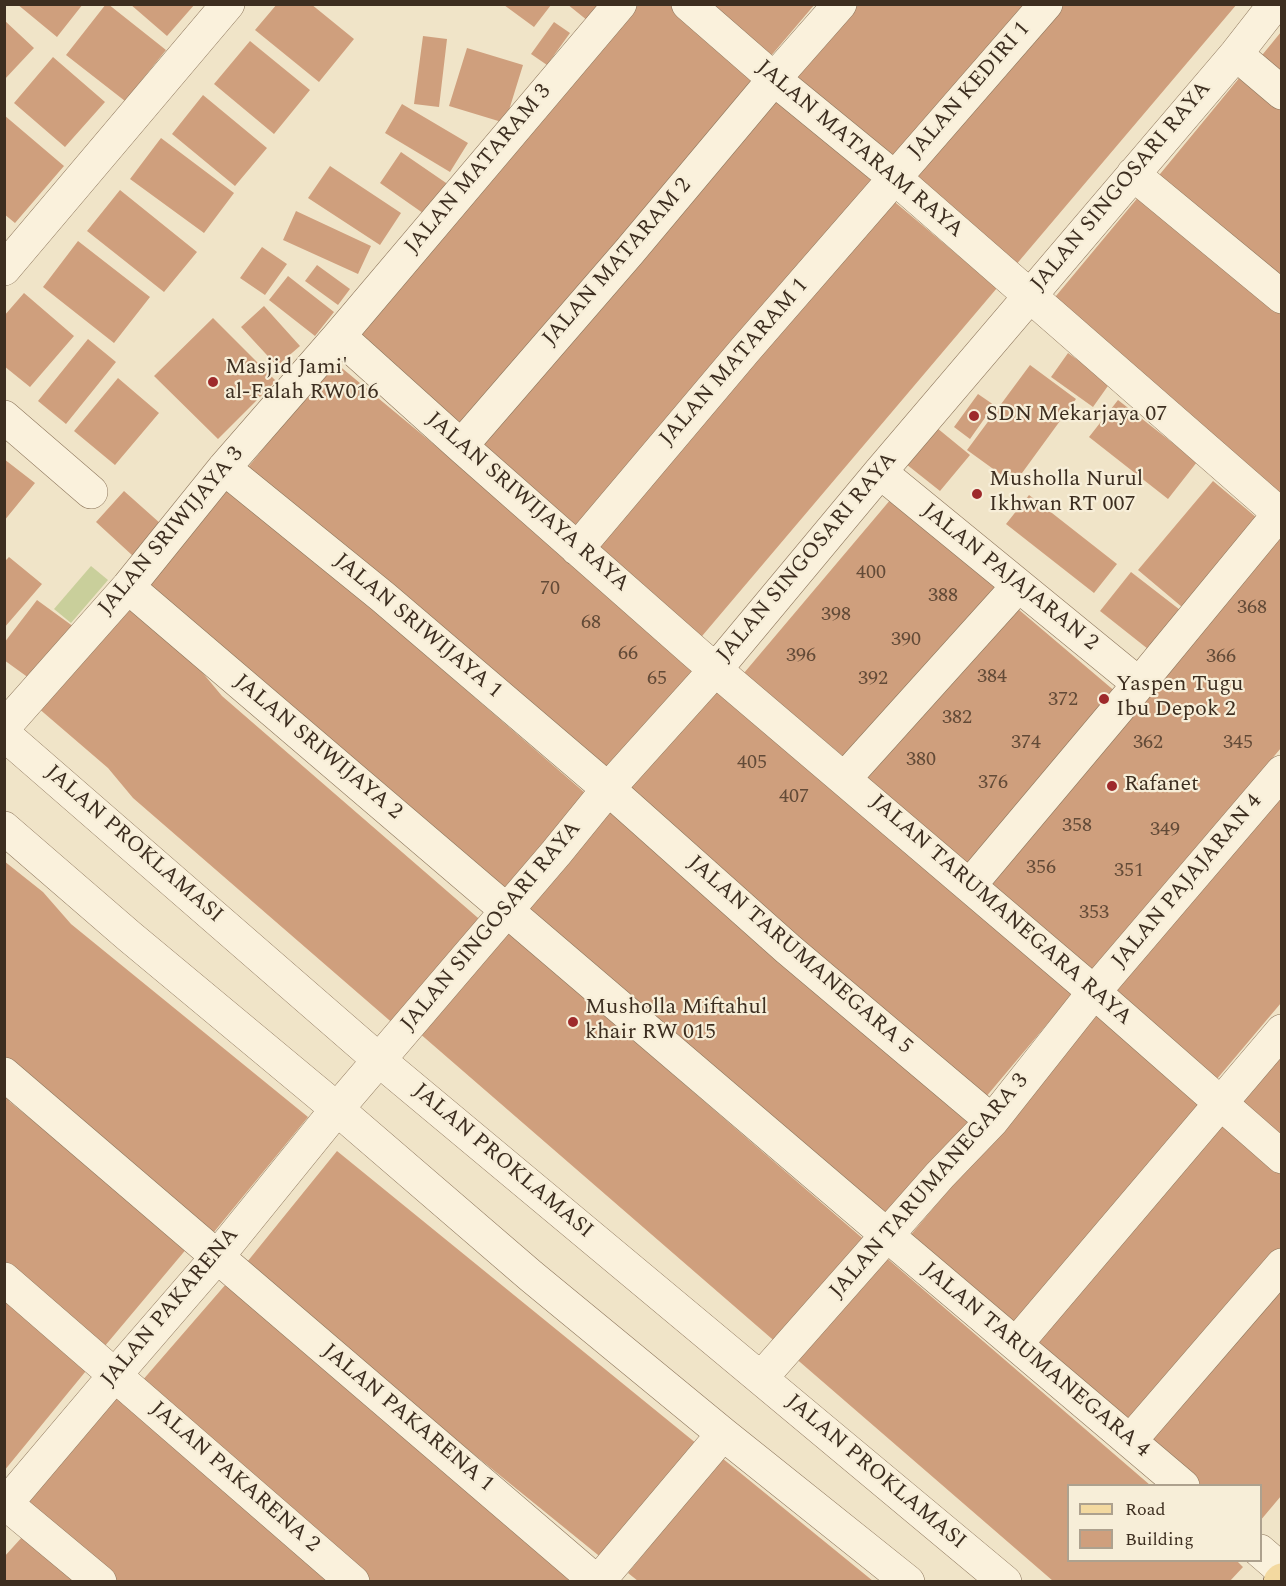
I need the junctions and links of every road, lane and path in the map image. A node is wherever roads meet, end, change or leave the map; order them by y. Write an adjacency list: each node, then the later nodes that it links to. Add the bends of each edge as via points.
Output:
1 (228, 4): 12 (street)
2 (620, 4): 15 (street, JALAN MATARAM 3)
3 (688, 4): 8 (street, JALAN MATARAM RAYA)
4 (840, 4): 8 (street, JALAN MATARAM 2)
5 (1046, 4): 11 (street, JALAN KEDIRI 1)
6 (1275, 4): 7 (street, JALAN SINGOSARI RAYA)
7 (1236, 54): 9 (street); 10 (street, JALAN SINGOSARI RAYA)
8 (774, 80): 11 (street, JALAN MATARAM RAYA); 17 (street, JALAN MATARAM 2)
9 (1281, 93)
10 (1133, 174): 13 (street, JALAN SINGOSARI RAYA); 14 (street)
11 (895, 178): 13 (street, JALAN MATARAM RAYA); 22 (street, JALAN MATARAM 1)
12 (4, 269)
13 (1029, 296): 19 (street, JALAN SINGOSARI RAYA); 21 (street, JALAN MATARAM RAYA)
14 (1281, 297)
15 (339, 336): 17 (street, JALAN SRIWIJAYA RAYA); 18 (street, JALAN SRIWIJAYA 3)
16 (4, 417): 20 (street)
17 (461, 446): 22 (street, JALAN SRIWIJAYA RAYA)
18 (224, 468): 24 (street, JALAN SRIWIJAYA 3); 31 (street, JALAN SRIWIJAYA 1, via 383,597)
19 (880, 472): 23 (street, JALAN PAJAJARAN 2); 25 (street, JALAN SINGOSARI RAYA)
20 (91, 492)
21 (1280, 515): 26 (street)
22 (577, 549): 25 (street, JALAN SRIWIJAYA RAYA)
23 (1018, 586): 26 (street, JALAN PAJAJARAN 2); 30 (street)
24 (128, 587): 27 (street, JALAN SRIWIJAYA 3); 34 (street, JALAN SRIWIJAYA 2)
25 (716, 669): 30 (street, JALAN TARUMANEGARA RAYA); 31 (street, JALAN SINGOSARI RAYA)
26 (1139, 684): 33 (street)
27 (4, 727)
28 (4, 734): 37 (street, JALAN PROKLAMASI)
29 (1281, 772): 35 (street, JALAN PAJAJARAN 4)
30 (845, 778): 33 (street, JALAN TARUMANEGARA RAYA)
31 (608, 789): 34 (street, JALAN SINGOSARI RAYA); 41 (street, JALAN TARUMANEGARA 5, via 788,949)
32 (4, 828): 40 (street)
33 (970, 885): 35 (street, JALAN TARUMANEGARA RAYA)
34 (507, 910): 37 (street, JALAN SINGOSARI RAYA); 43 (street, JALAN SRIWIJAYA 2)
35 (1094, 992): 39 (street, JALAN TARUMANEGARA RAYA); 41 (street, JALAN TARUMANEGARA 3)
36 (1281, 1031): 39 (street)
37 (379, 1060): 40 (street, JALAN SINGOSARI RAYA); 49 (street, JALAN PROKLAMASI)
38 (4, 1074): 44 (street, JALAN PAKARENA 1)
39 (1221, 1103): 42 (street, JALAN TARUMANEGARA RAYA); 47 (street)
40 (336, 1109): 44 (street, JALAN PAKARENA); 50 (street)
41 (992, 1121): 43 (street, JALAN TARUMANEGARA 3)
42 (1281, 1157)
43 (888, 1236): 47 (street, JALAN TARUMANEGARA 4); 49 (street, JALAN TARUMANEGARA 3)
44 (217, 1257): 48 (street, JALAN PAKARENA); 58 (street, JALAN PAKARENA 1)
45 (1281, 1265): 51 (street)
46 (4, 1279): 48 (street, JALAN PAKARENA 2)
47 (1016, 1344): 51 (street, JALAN TARUMANEGARA 4)
48 (115, 1375): 53 (street, JALAN PAKARENA); 57 (street, JALAN PAKARENA 2)
49 (761, 1378): 60 (street, JALAN PROKLAMASI)
50 (723, 1434): 58 (street); 59 (street)
51 (1130, 1441): 52 (street, JALAN TARUMANEGARA 4)
52 (1182, 1484)
53 (5, 1504): 56 (street)
54 (1262, 1553): 55 (street)
55 (1281, 1570)
56 (100, 1581)
57 (353, 1581)
58 (597, 1581)
59 (908, 1581)
60 (1005, 1581)

